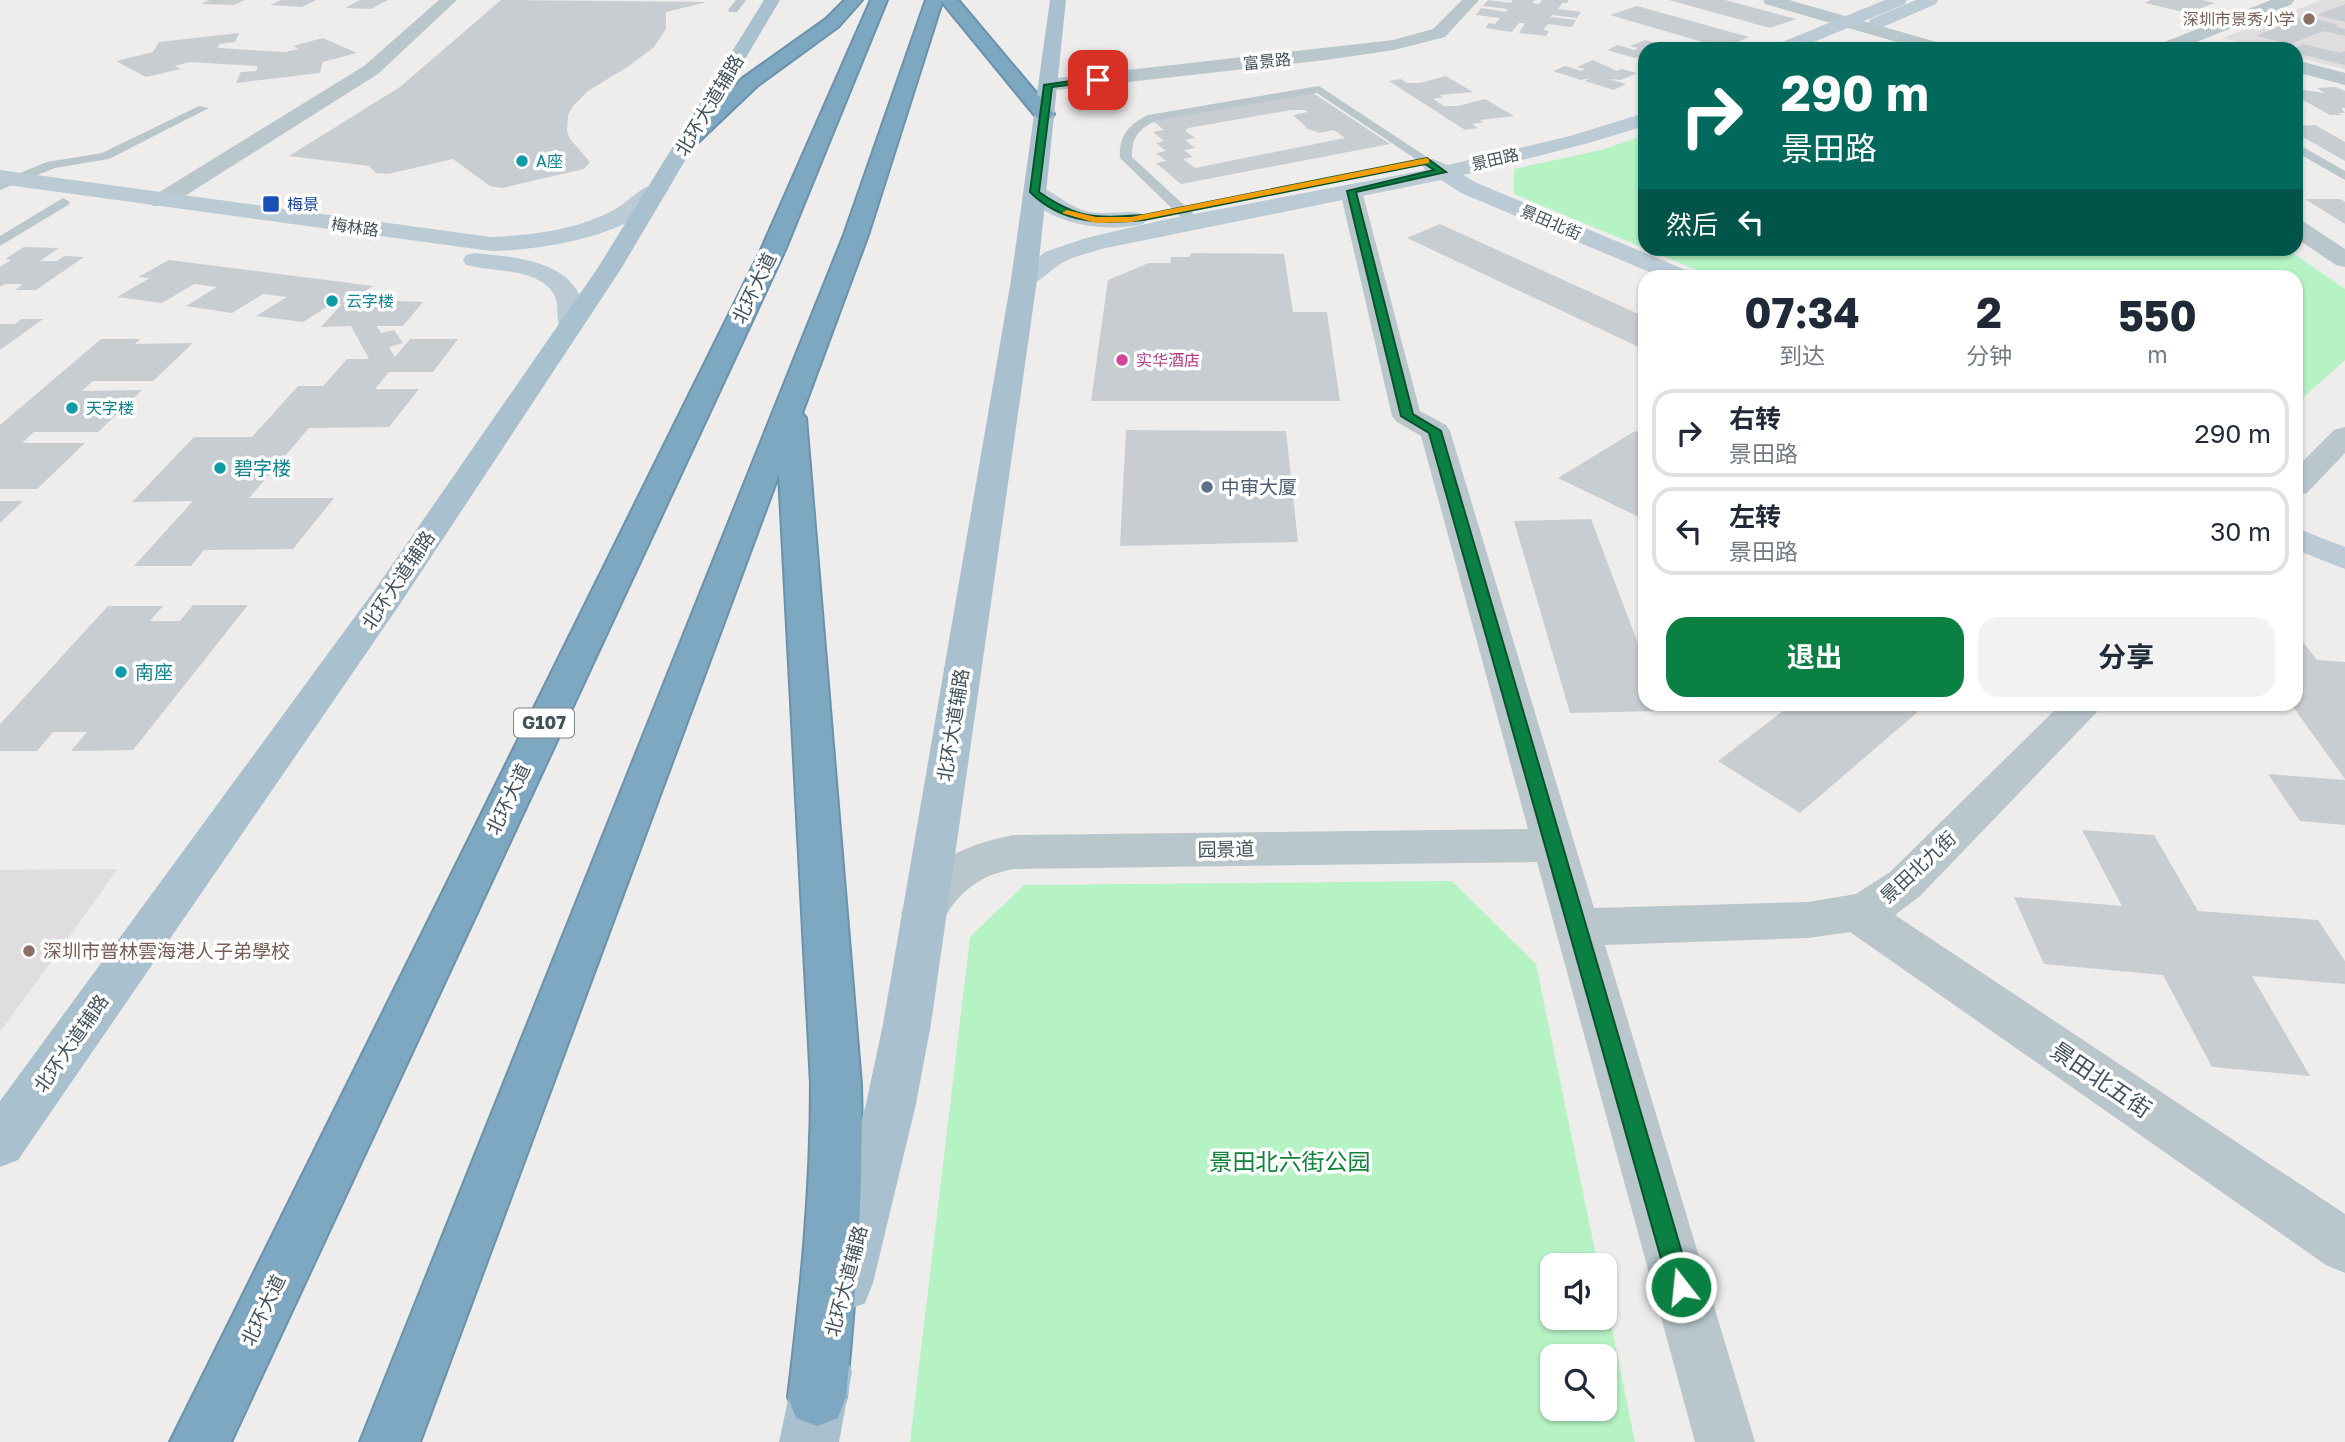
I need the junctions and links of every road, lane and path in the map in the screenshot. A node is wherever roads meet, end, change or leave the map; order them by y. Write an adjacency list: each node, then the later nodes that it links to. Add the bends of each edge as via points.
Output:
1 (449, 0): 38 (street, via 348,86)
2 (741, 0): 14 (lane)
3 (772, 0): 30 (main road, 北环大道辅路)
4 (854, 0): 30 (highway, via 832,23 750,82)
5 (879, 0): 60 (highway, 北环大道 / G107, via 773,250)
6 (934, 0): 47 (highway, via 856,235)
7 (949, 0): 26 (highway)
8 (1058, 0): 26 (main road, 北环大道辅路)
9 (1471, 0): 26 (street, 富景路, via 1439,33 1394,45)
10 (1771, 0): 15 (street)
11 (1899, 0): 15 (main road)
12 (1930, 0): 16 (main road)
13 (2286, 0): 17 (street)
14 (733, 10)
15 (1848, 22): 16 (street); 18 (main road)
16 (1868, 28): 19 (main road); 20 (street); 21 (street)
17 (2188, 39): 22 (street); 23 (street)
18 (1798, 42)
19 (1835, 42)
20 (1917, 42)
21 (1924, 42)
22 (2180, 42)
23 (2200, 42)
24 (2303, 68): 25 (street)
25 (2345, 79)
26 (1046, 100): 37 (main road, 北环大道辅路)
27 (1638, 105): 32 (main road, 景田路)
28 (203, 108): 34 (lane, via 105,156 52,165)
29 (1638, 121): 32 (main road, 景田路, via 1568,142)
30 (688, 141): 35 (main road, 北环大道辅路)
31 (2303, 151): 33 (lane)
32 (1434, 166): 36 (main road, 景田路); 40 (main road, 景田路); 40 (lane, via 1319,89 1152,118 1128,136 1126,158); 44 (main road, 景田北街, via 1477,191)
33 (2345, 176)
34 (4, 184): 38 (main road, 梅林路); 39 (main road, 梅林路)
35 (658, 189): 38 (main road, 梅林路, via 595,227 502,244); 46 (main road, 北环大道辅路)
36 (1351, 191): 40 (main road, 景田路); 53 (street, via 1407,416 1435,431)
37 (1035, 192): 40 (main road, 景田路, via 1060,211 1085,218); 45 (main road, 北环大道辅路)
38 (161, 201)
39 (63, 202): 42 (lane); 46 (main road, 梅林路, via 529,269 559,282 570,294)
40 (1187, 216): 45 (main road, 景田路, via 1076,248 1044,263)
41 (2303, 232): 43 (street)
42 (0, 242)
43 (2345, 260)
44 (1665, 270)
45 (1024, 280): 54 (main road, 北环大道辅路)
46 (571, 324): 57 (main road, 北环大道辅路, via 388,596)
47 (790, 408): 59 (highway, via 837,1157 833,1248); 61 (highway)
48 (2341, 444): 49 (street)
49 (2303, 479)
50 (2303, 541): 51 (main road)
51 (2345, 559)
52 (2075, 711): 55 (street, 景田北九街, via 1905,884 1887,900)
53 (1553, 845): 54 (street, 园景道, via 1013,852 990,856 952,874); 56 (street)
54 (923, 913): 59 (main road, 北环大道辅路, via 891,1104)
55 (1858, 914): 56 (street, 景田北九街, via 1808,920); 58 (street, 景田北五街)
56 (1577, 927): 63 (street)
57 (0, 1143)
58 (2345, 1246)
59 (817, 1397): 62 (main road, 北环大道辅路)
60 (200, 1442)
61 (390, 1442)
62 (809, 1442)
63 (1725, 1442)

